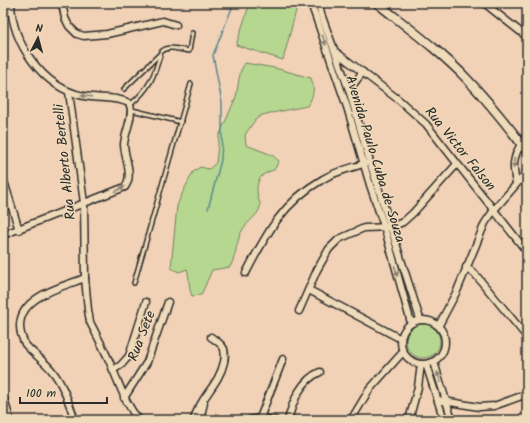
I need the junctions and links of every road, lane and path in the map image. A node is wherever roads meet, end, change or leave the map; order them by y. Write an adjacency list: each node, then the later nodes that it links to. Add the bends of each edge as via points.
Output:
1 (11, 3): 16 (street, via 20,43 44,74)
2 (62, 3): 7 (street, via 69,26 77,34 84,36 107,34 163,21)
3 (311, 3): 22 (street, Avenida Paulo Cuba de Souza, one-way to 22)
4 (320, 3): 11 (street, Avenida Paulo Cuba de Souza, via 321,14)
5 (377, 3): 19 (main road, via 466,78)
6 (484, 3): 9 (street)
7 (176, 25)
8 (192, 33): 10 (lane, via 189,51 169,47)
9 (527, 37)
10 (161, 52): 14 (lane); 17 (lane, via 149,85)
11 (336, 52): 12 (street, Rua Victor Falson); 15 (street, Avenida Paulo Cuba de Souza)
12 (363, 72): 15 (street); 23 (street, Rua Victor Falson, via 418,116)
13 (191, 84): 18 (lane)
14 (124, 89)
15 (349, 90): 21 (street, Avenida Paulo Cuba de Souza)
16 (69, 92): 17 (street, one-way to 16, via 121,100); 27 (street, Rua Alberto Bertelli)
17 (131, 107): 18 (lane); 27 (street, one-way to 17, via 108,195 128,184 124,143)
18 (180, 122): 37 (lane)
19 (524, 143): 20 (main road); 26 (street, one-way to 26, via 514,158)
20 (527, 151)
21 (370, 162): 22 (street); 30 (street, Avenida Paulo Cuba de Souza)
22 (363, 164): 29 (street, Avenida Paulo Cuba de Souza); 35 (street, via 323,178 290,203 265,237)
23 (457, 164): 28 (street, Rua Victor Falson); 30 (street, via 403,222)
24 (527, 172): 26 (street)
25 (3, 178): 31 (street)
26 (516, 184): 28 (street)
27 (84, 203): 31 (street); 36 (street, Rua Alberto Bertelli)
28 (494, 210): 33 (street, Rua Victor Falson); 34 (street, via 485,223)
29 (384, 226): 30 (street); 38 (street, via 364,228 339,239 329,249); 43 (street, Avenida Paulo Cuba de Souza, one-way to 43)
30 (391, 227): 42 (street, Avenida Paulo Cuba de Souza)
31 (19, 230): 32 (street)
32 (3, 235)
33 (527, 252)
34 (466, 267): 44 (street); 46 (street, via 475,274)
35 (246, 273)
36 (85, 278): 52 (street, Rua Alberto Bertelli, via 90,322); 61 (street, via 38,298 27,306 20,323 22,337 54,374 64,391)
37 (134, 283)
38 (309, 290): 41 (street); 47 (street)
39 (146, 302): 52 (street, via 128,356)
40 (168, 302): 56 (street, Rua Sete, via 147,362)
41 (299, 311)
42 (420, 319): 43 (street); 44 (street)
43 (411, 323): 47 (street, via 402,333)
44 (439, 325): 50 (street, via 446,338 446,345 444,352)
45 (211, 337): 63 (street, via 224,348 224,358 219,378 206,398)
46 (527, 337)
47 (401, 339): 48 (street)
48 (403, 352): 51 (street, via 414,362); 67 (street, via 369,390)
49 (283, 359): 59 (street)
50 (434, 362): 51 (street); 58 (street, one-way to 50)
51 (423, 364): 57 (street); 68 (street)
52 (113, 370): 56 (street, Rua Alberto Bertelli)
53 (320, 372): 66 (street, via 303,385)
54 (527, 394): 58 (street, via 494,406 472,407)
55 (3, 395): 60 (street)
56 (124, 398): 62 (street, Rua Alberto Bertelli)
57 (438, 400): 58 (street); 69 (street)
58 (447, 401): 70 (street)
59 (260, 418): 64 (street); 65 (street)
60 (10, 420)
61 (75, 420)
62 (138, 420)
63 (198, 420)
64 (251, 420)
65 (276, 420)
66 (288, 420)
67 (351, 420)
68 (409, 420)
69 (444, 420)
70 (452, 420)

